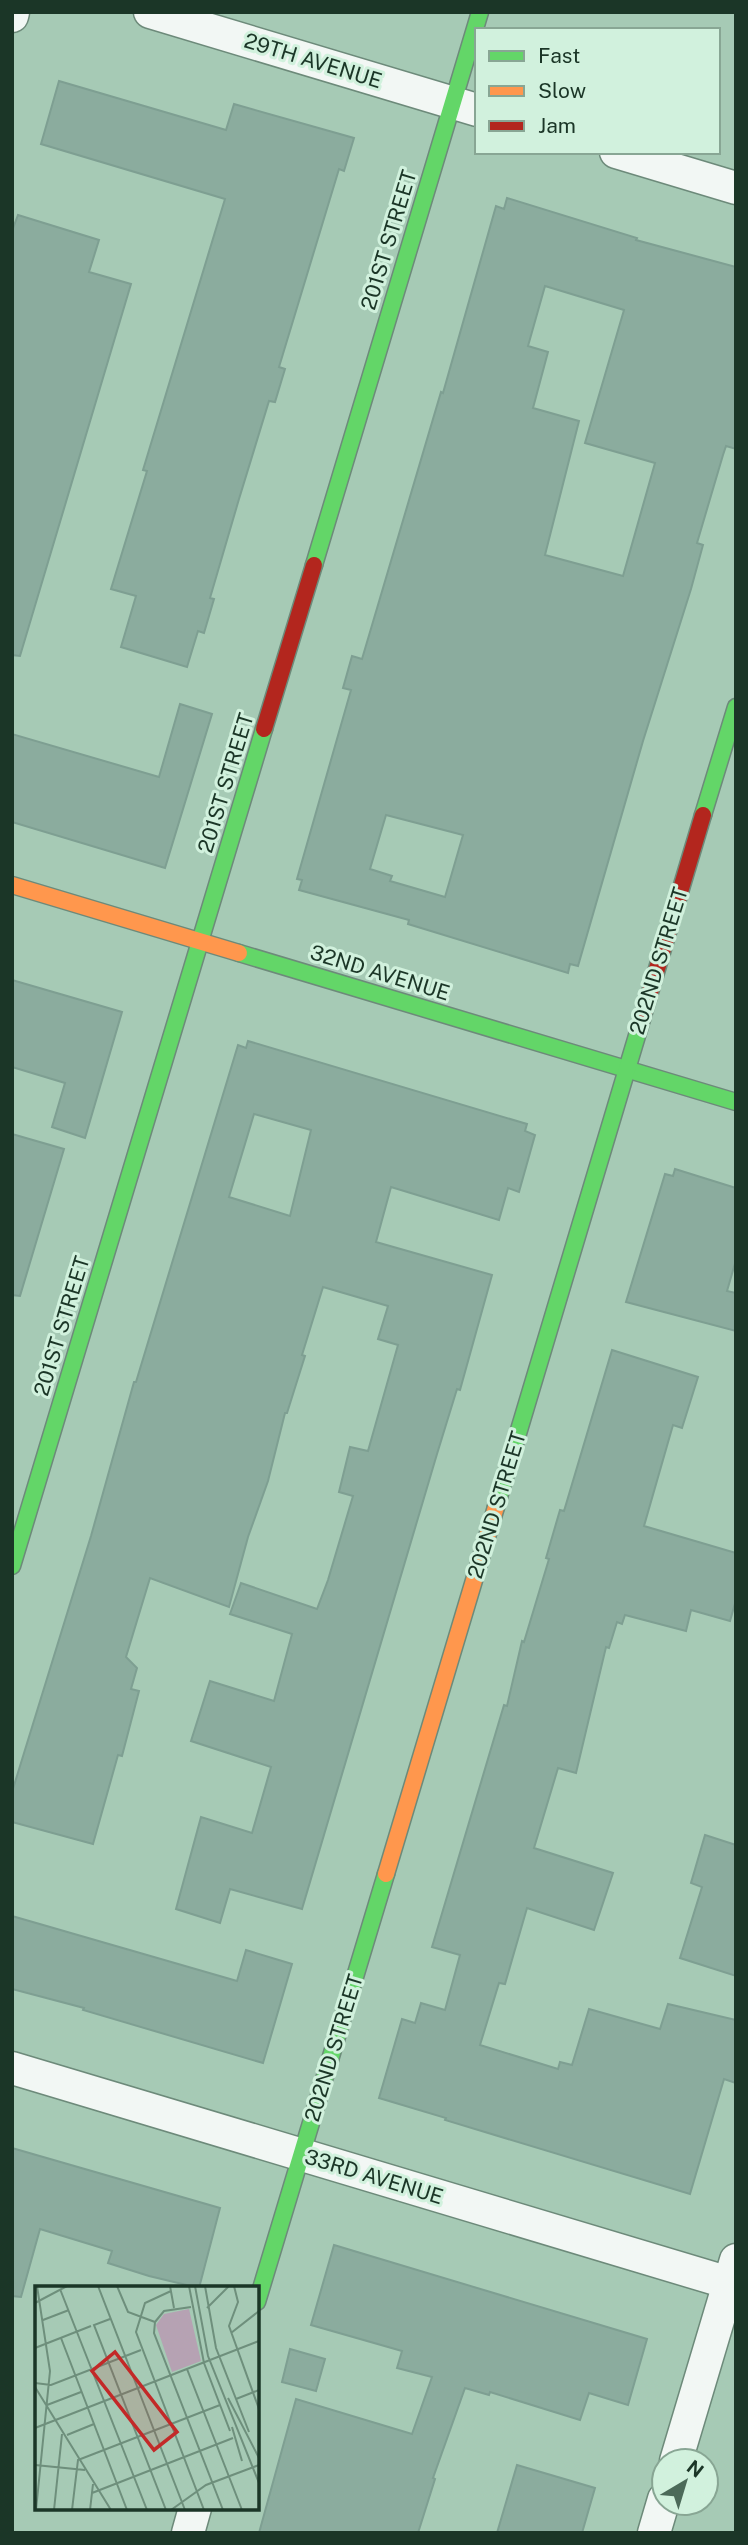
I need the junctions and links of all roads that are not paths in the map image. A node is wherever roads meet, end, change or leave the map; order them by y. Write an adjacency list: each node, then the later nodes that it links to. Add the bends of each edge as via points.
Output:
1 (150, 12): 3 (street, 29TH AVENUE)
2 (475, 42): 3 (street, 201ST STREET)
3 (464, 107): 8 (street, 201ST STREET)
4 (623, 154): 5 (street)
5 (736, 188)
6 (736, 708): 9 (street, 202ND STREET)
7 (12, 885): 8 (street, 32ND AVENUE)
8 (200, 941): 9 (street, 32ND AVENUE); 11 (street, 201ST STREET)
9 (627, 1070): 10 (street, 32ND AVENUE); 13 (street, 202ND STREET)
10 (736, 1102)
11 (12, 1566)
12 (12, 2068): 13 (street, 33RD AVENUE)
13 (301, 2155): 14 (street, 33RD AVENUE); 15 (street, 202ND STREET)
14 (733, 2276): 16 (street)
15 (259, 2295)
16 (680, 2447)
17 (194, 2510): 18 (street)
18 (188, 2533)

